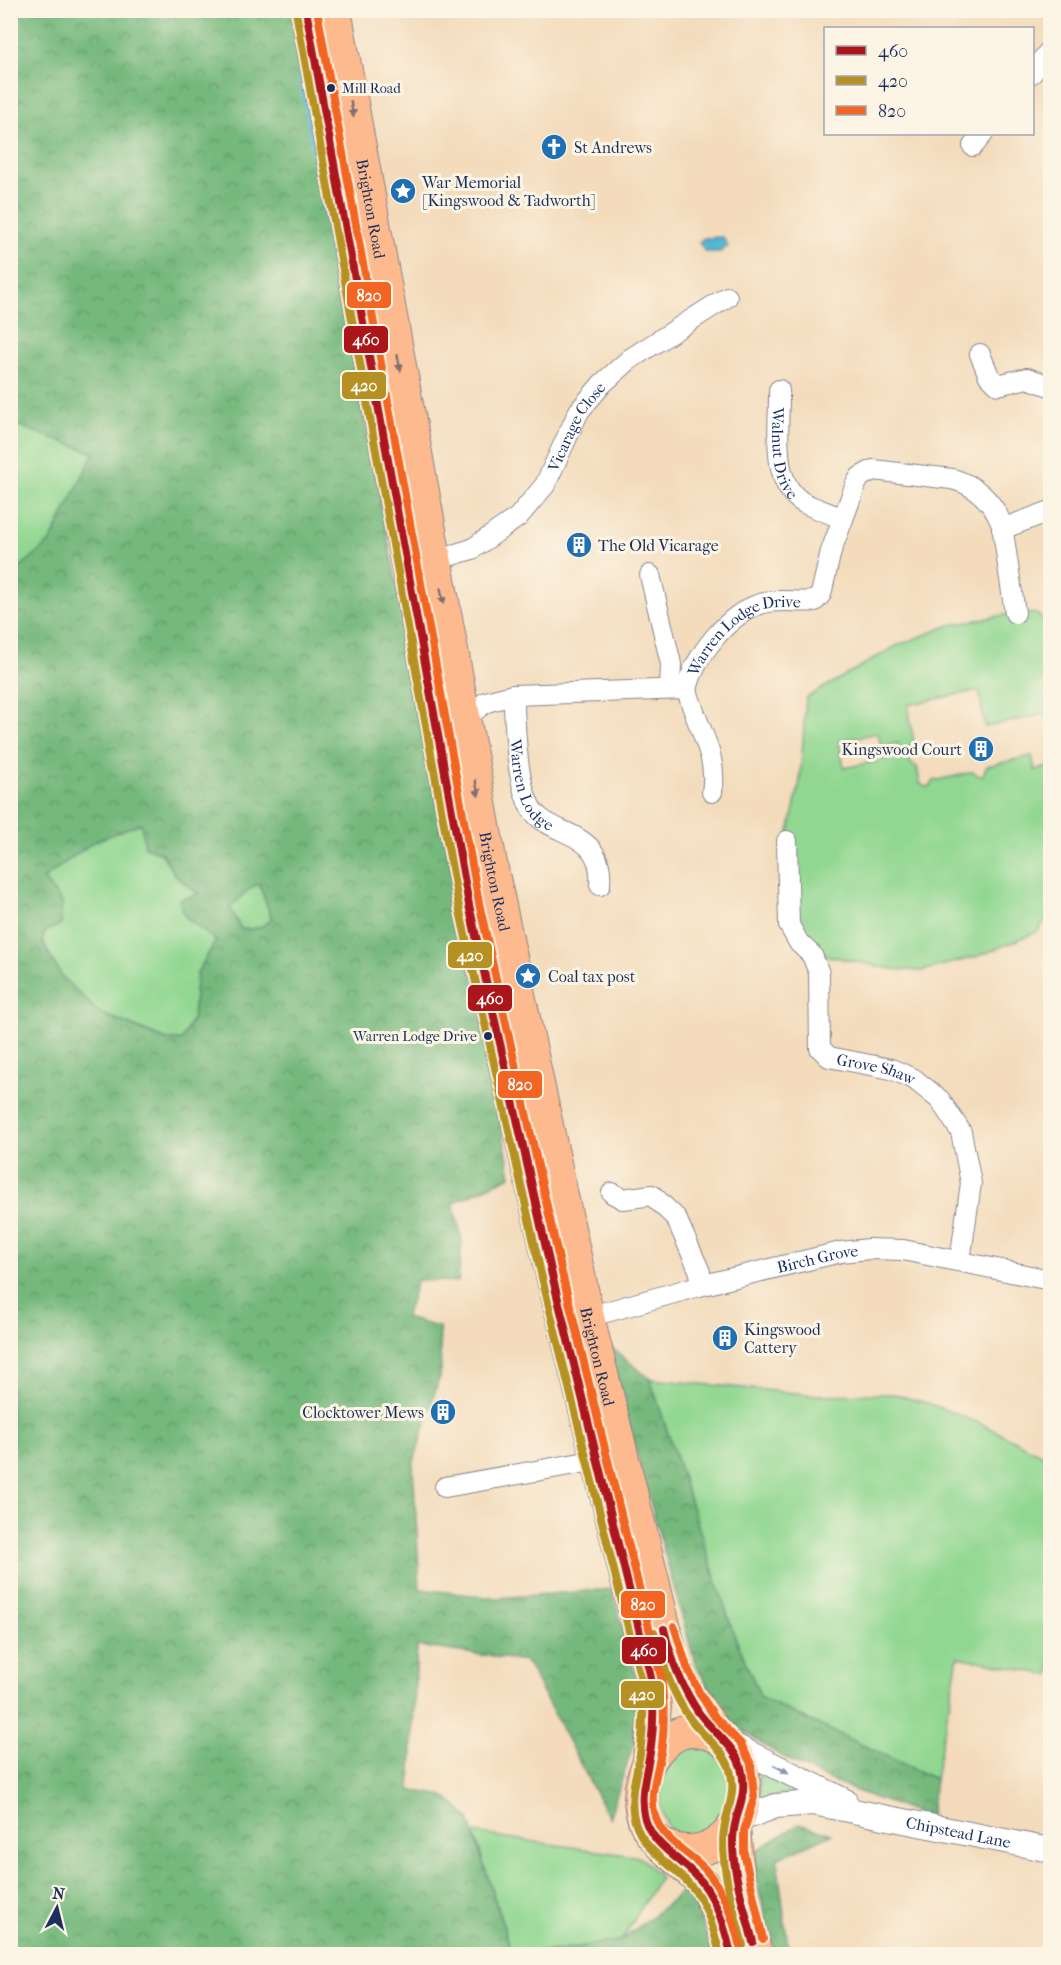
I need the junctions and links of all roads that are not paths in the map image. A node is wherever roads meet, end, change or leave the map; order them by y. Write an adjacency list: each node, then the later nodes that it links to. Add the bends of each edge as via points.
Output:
1 (306, 10): 26 (highway, Brighton Road, via 469,905)
2 (335, 10): 12 (highway, Brighton Road, one-way to 12)
3 (1050, 50): 4 (street)
4 (1034, 70)
5 (727, 297): 12 (street, Vicarage Close, via 630,359 602,384 579,411 544,485 518,517 472,549)
6 (980, 354): 7 (street, via 989,376 998,385 1027,378)
7 (1050, 386)
8 (779, 390): 10 (street, Walnut Drive, via 779,458 785,483 803,502)
9 (1050, 511): 11 (street)
10 (843, 519): 11 (street, Warren Lodge Drive, via 860,477 866,472 882,471 963,482 991,503); 15 (street, Warren Lodge Drive, via 821,594 815,601 772,602 749,610 716,636)
11 (1002, 529): 14 (street)
12 (436, 560): 17 (highway, Brighton Road, one-way to 17)
13 (651, 575): 15 (street)
14 (1015, 613)
15 (679, 689): 16 (street, Warren Lodge Drive); 18 (street, via 691,706 712,754)
16 (513, 695): 17 (street, Warren Lodge Drive, via 486,702); 20 (street, Warren Lodge, via 528,802 538,816 573,835 592,851 601,873)
17 (464, 718): 25 (highway, Brighton Road, one-way to 25, via 491,864)
18 (712, 792)
19 (787, 841): 22 (street, Grove Shaw, via 789,925 799,943 812,955 819,973 820,1048 829,1057 891,1069 914,1079 940,1100 961,1132 971,1183)
20 (600, 885)
21 (612, 1193): 24 (street, via 623,1199 652,1194 676,1218 700,1272)
22 (960, 1261): 23 (street, Birch Grove); 24 (street, Birch Grove, via 903,1250 869,1249 841,1252)
23 (1050, 1280)
24 (699, 1286): 25 (street, Birch Grove)
25 (588, 1317): 28 (highway, Brighton Road, via 673,1662 685,1689)
26 (598, 1460): 27 (street); 29 (highway, Brighton Road, via 651,1678 655,1707)
27 (445, 1487)
28 (723, 1738): 29 (highway, via 698,1731 680,1733 662,1744); 30 (street, Chipstead Lane, one-way to 30); 31 (highway, via 739,1759 743,1775 742,1806)
29 (649, 1759): 32 (highway, via 643,1780 642,1809)
30 (867, 1812): 31 (street, Chipstead Lane, via 798,1803 776,1806); 33 (street, Chipstead Lane)
31 (736, 1825): 32 (highway, via 718,1842 700,1849 680,1850); 35 (highway, via 740,1890)
32 (660, 1843): 34 (highway, via 703,1883 720,1916)
33 (1050, 1850)
34 (732, 1954)
35 (756, 1954)

